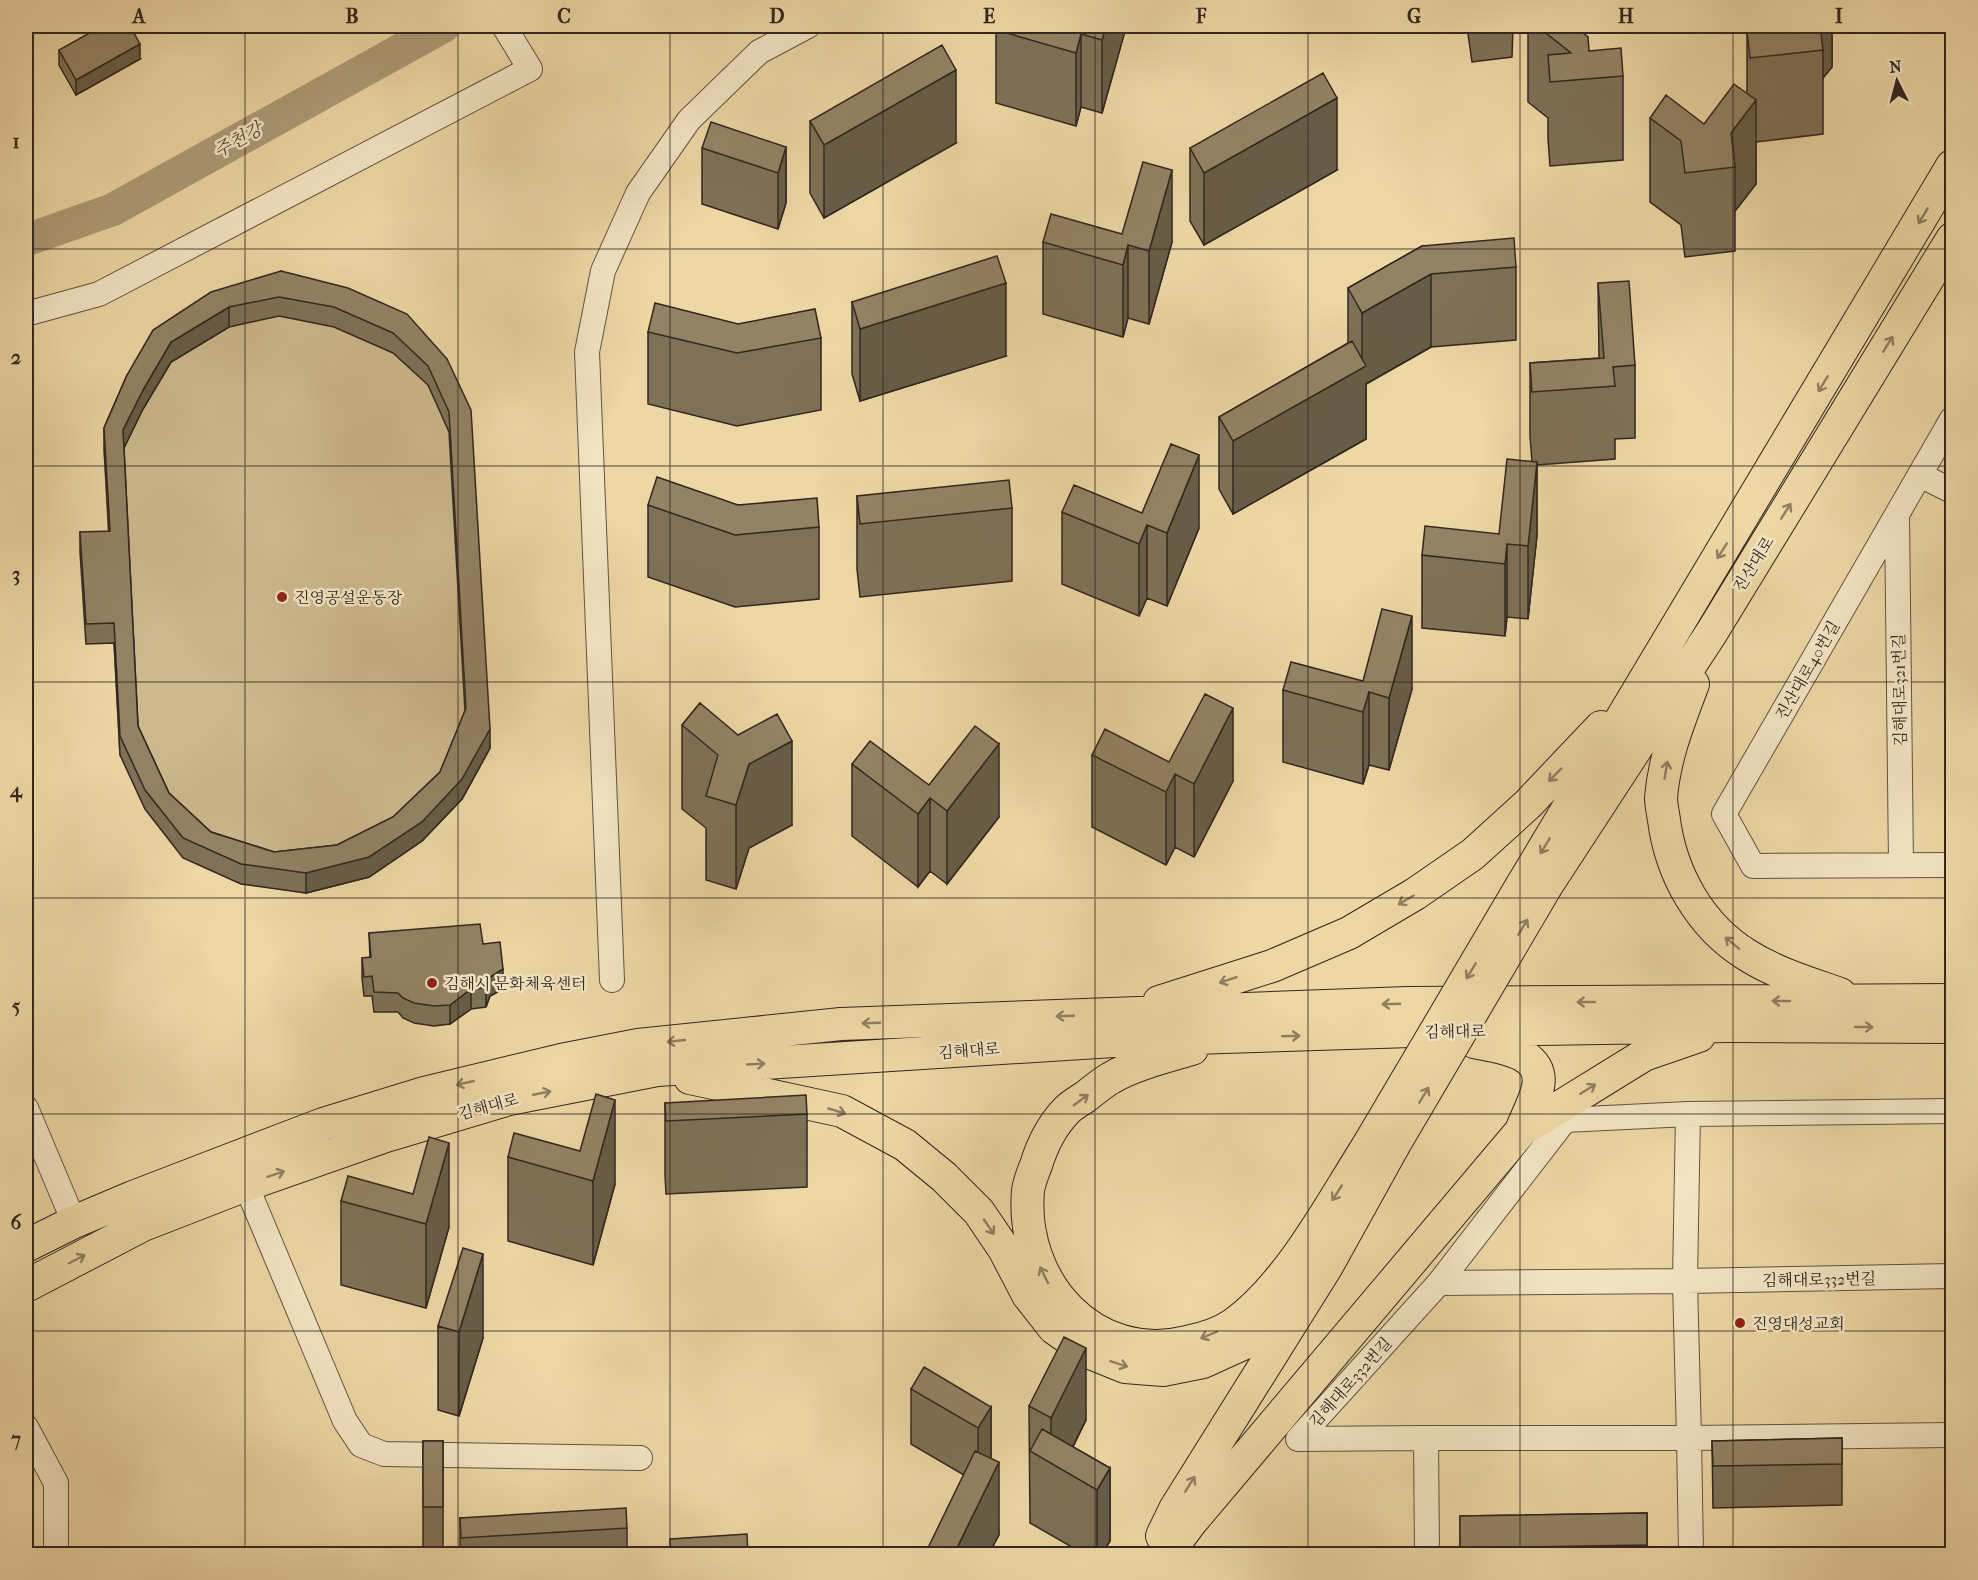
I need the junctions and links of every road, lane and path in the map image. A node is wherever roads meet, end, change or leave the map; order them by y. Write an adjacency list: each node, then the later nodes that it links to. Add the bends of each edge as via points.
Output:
1 (504, 26): 5 (street, via 530,69 99,294)
2 (808, 26): 15 (street, via 759,51 689,120 638,193 603,271 586,352)
3 (1953, 166): 11 (main road, 진산대로, one-way to 11)
4 (1953, 239): 10 (main road, 진산대로, one-way to 4)
5 (26, 314)
6 (1953, 419): 7 (street, 진산대로40번길)
7 (1920, 475): 8 (street); 9 (street, 진산대로40번길)
8 (1953, 491)
9 (1897, 515): 13 (street, 김해대로321번길); 13 (street, 진산대로40번길, via 1724,814 1753,866)
10 (1712, 632): 14 (main road, 진산대로); 17 (main road, one-way to 10, via 1747,955 1710,926 1681,882 1666,839 1661,799 1669,750)
11 (1638, 687): 14 (main road, one-way to 14); 18 (main road, one-way to 18, via 1512,818 1473,854 1415,894 1348,933 1272,966)
12 (1953, 865): 13 (street)
13 (1901, 866)
14 (1535, 885): 28 (main road, bridge)
15 (612, 980)
16 (1953, 1000): 17 (main road, 김해대로)
17 (1860, 1002): 18 (main road, 김해대로, one-way to 18, via 1407,1003)
18 (1124, 1013): 30 (main road, 김해대로, one-way to 30, via 841,1024 638,1045 596,1053 424,1093 334,1121)
19 (1729, 1026): 20 (main road, 김해대로, one-way to 20); 21 (main road, 김해대로); 27 (main road, one-way to 19, via 1644,1055)
20 (1953, 1027)
21 (1411, 1031): 22 (main road, 김해대로, one-way to 21); 27 (main road, via 1508,1048 1527,1057 1537,1070 1539,1086)
22 (1233, 1038): 23 (main road, 김해대로, one-way to 22, via 1129,1040); 28 (main road, one-way to 22, via 1289,1269 1232,1325 1202,1339 1169,1347 1135,1345 1101,1334 1073,1313 1047,1283 1034,1253 1028,1224 1028,1189 1043,1144 1066,1111 1112,1077 1167,1056)
23 (657, 1070): 29 (main road, 김해대로, one-way to 23, via 386,1136 509,1099); 32 (main road, one-way to 32, via 842,1112 905,1145 979,1212 1028,1295 1054,1328 1088,1352 1125,1366 1162,1370 1203,1362 1247,1342)
24 (26, 1108): 30 (street)
25 (1953, 1111): 26 (street, 김해대로332번길)
26 (1688, 1114): 34 (street); 35 (street, 김해대로332번길, via 1565,1120)
27 (1521, 1131): 44 (main road)
28 (1382, 1144): 32 (main road)
29 (246, 1185): 36 (main road, 김해대로, one-way to 29, via 142,1225); 41 (street, via 345,1421 361,1445 384,1454)
30 (74, 1222): 31 (main road, 김해대로)
31 (28, 1243)
32 (1328, 1266): 43 (main road, one-way to 32, via 1175,1509)
33 (1953, 1276): 34 (street, 김해대로332번길)
34 (1685, 1281): 35 (street, 김해대로332번길); 40 (street)
35 (1439, 1283): 39 (street, 김해대로332번길, via 1298,1439)
36 (26, 1286)
37 (26, 1428): 42 (street, via 56,1483)
38 (1953, 1435): 40 (street, 김해대로332번길)
39 (1426, 1438): 40 (street, 김해대로332번길); 45 (street)
40 (1689, 1438): 46 (street)
41 (640, 1458)
42 (56, 1554)
43 (1153, 1554)
44 (1167, 1554)
45 (1426, 1554)
46 (1691, 1554)

